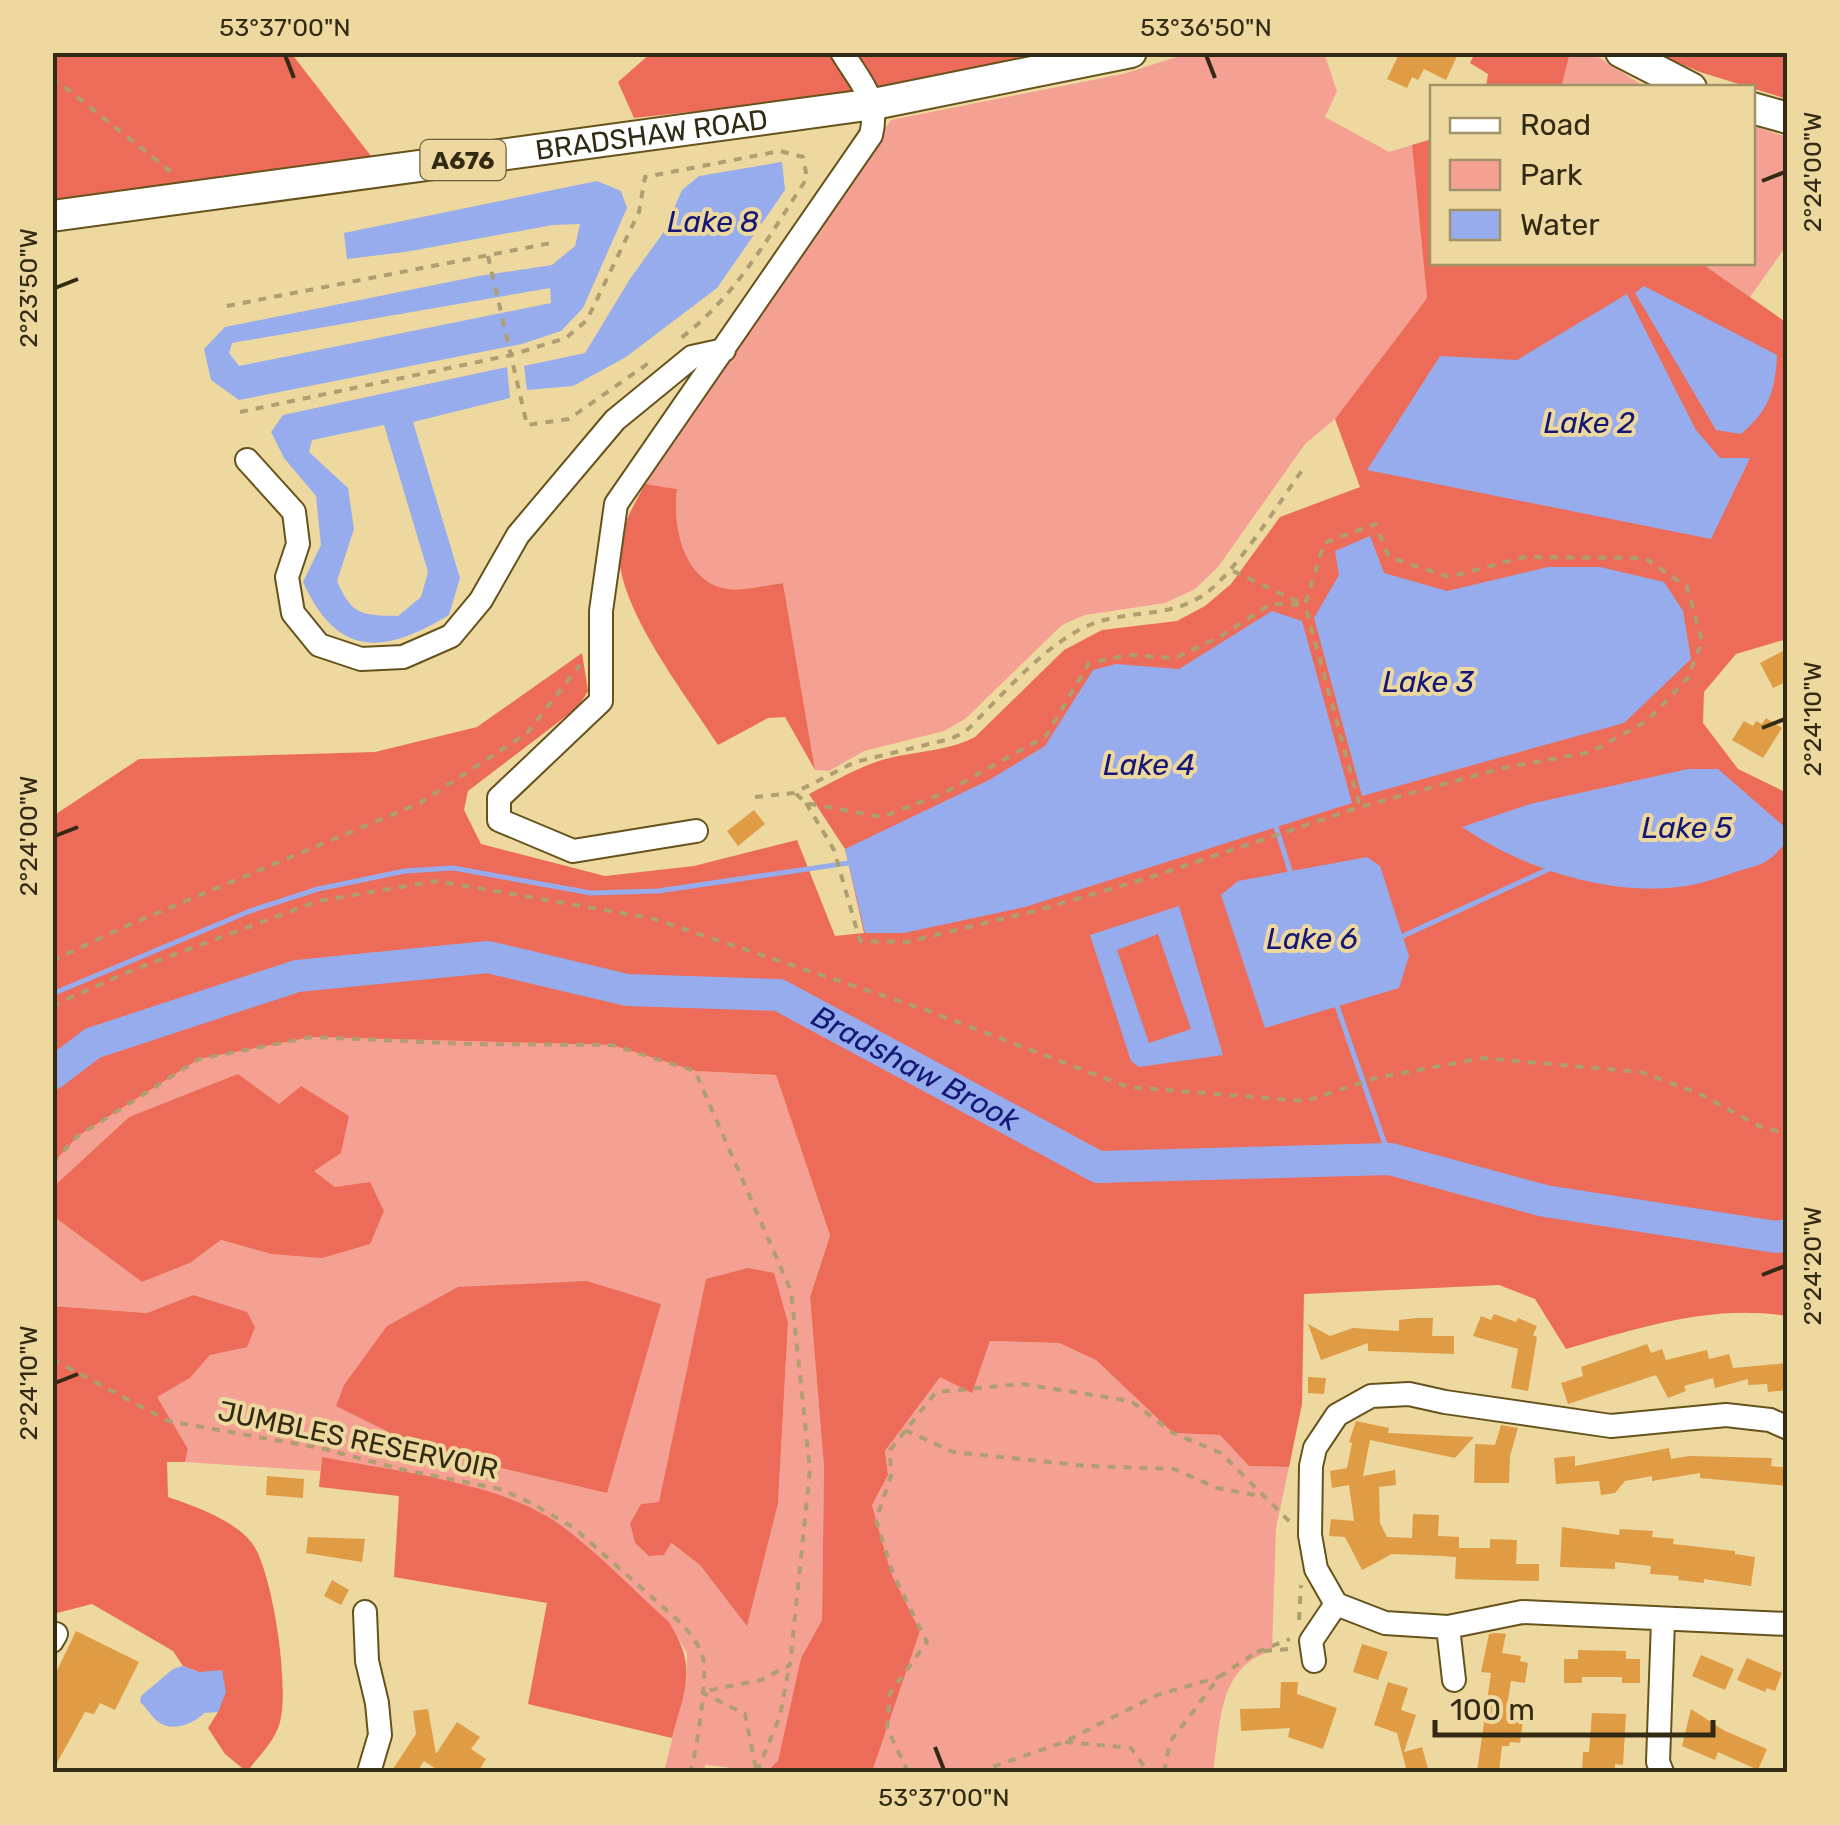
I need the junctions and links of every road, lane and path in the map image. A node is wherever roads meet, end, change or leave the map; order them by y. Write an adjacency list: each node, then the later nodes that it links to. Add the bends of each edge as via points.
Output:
1 (842, 52): 6 (street)
2 (1131, 52): 6 (main road, BRADSHAW ROAD / A676)
3 (1621, 52): 5 (main road)
4 (52, 77): 9 (path)
5 (1685, 85)
6 (874, 104): 9 (main road, BRADSHAW ROAD / A676); 15 (street, via 871,135)
7 (1755, 109): 8 (main road)
8 (1788, 118)
9 (200, 195): 10 (main road, BRADSHAW ROAD / A676)
10 (52, 216)
11 (556, 242): 12 (path)
12 (488, 256): 13 (path); 16 (path)
13 (227, 306)
14 (680, 340): 16 (path, via 740,281 806,178 803,157 780,151 645,177 639,212 586,320 555,342)
15 (724, 350): 19 (street, via 692,357 615,420 518,535 481,600 451,636 403,657 361,659 320,645 293,612 287,577 298,544 294,512); 23 (street, via 616,504)
16 (512, 355): 17 (path, via 528,424 569,419); 18 (path)
17 (651, 362)
18 (240, 412)
19 (247, 460)
20 (1306, 465): 21 (path)
21 (1230, 570): 22 (path); 24 (path, via 1176,610 1095,622 1075,632 950,740 854,762)
22 (1305, 605): 26 (path, via 1271,604 1175,658 1128,655 1089,664 1046,736 944,794 882,817); 27 (path); 27 (path, via 1324,544 1375,524 1390,557 1448,576 1524,557 1645,558 1686,587 1702,641 1688,678 1648,721 1592,752)
23 (601, 645): 28 (street, via 600,702 499,798 499,820 573,851); 29 (path, via 527,733 420,804)
24 (794, 792): 25 (path); 26 (path)
25 (755, 797)
26 (806, 803): 27 (path, via 834,850 860,941 907,942 1151,877)
27 (1360, 807)
28 (696, 831)
29 (52, 961)
30 (52, 1006): 31 (path, via 318,901 437,882 650,918 926,1010 1128,1087 1306,1102 1375,1078 1482,1058 1641,1072)
31 (1788, 1133)
32 (52, 1163): 46 (path, via 78,1136 199,1059 312,1037 612,1045 695,1071 791,1291 810,1470)
33 (52, 1359): 49 (path, JUMBLES RESERVOIR, via 168,1422 320,1448 500,1490 533,1504 592,1542 681,1623 700,1652)
34 (1788, 1428): 39 (street, via 1726,1414 1612,1426 1388,1393 1354,1402 1315,1448 1312,1466 1310,1535 1316,1569)
35 (905, 1430): 36 (path, via 953,1452 1174,1469 1217,1488); 36 (path, via 936,1392 1022,1384 1130,1401 1173,1433 1221,1453); 54 (path, via 890,1450 890,1476 876,1520 926,1642 890,1692 887,1728)
36 (1269, 1498): 37 (path)
37 (1296, 1528)
38 (1302, 1586): 44 (path, via 1298,1636)
39 (1336, 1604): 43 (street, via 1385,1624); 45 (street)
40 (366, 1612): 51 (street, via 380,1735)
41 (1662, 1620): 42 (street); 43 (street, via 1522,1612); 58 (street)
42 (1788, 1624)
43 (1448, 1627): 48 (street)
44 (1257, 1652): 45 (path); 47 (path)
45 (1304, 1652)
46 (790, 1666): 49 (path, via 762,1680); 53 (path, via 780,1716)
47 (1219, 1677): 50 (path, via 1157,1695); 57 (path, via 1170,1742)
48 (1454, 1682)
49 (701, 1692): 52 (path, JUMBLES RESERVOIR); 53 (path, via 745,1714)
50 (1064, 1742): 55 (path); 56 (path, via 1131,1748)
51 (369, 1772)
52 (690, 1772)
53 (757, 1772)
54 (908, 1772)
55 (978, 1772)
56 (1148, 1772)
57 (1164, 1772)
58 (1662, 1772)

